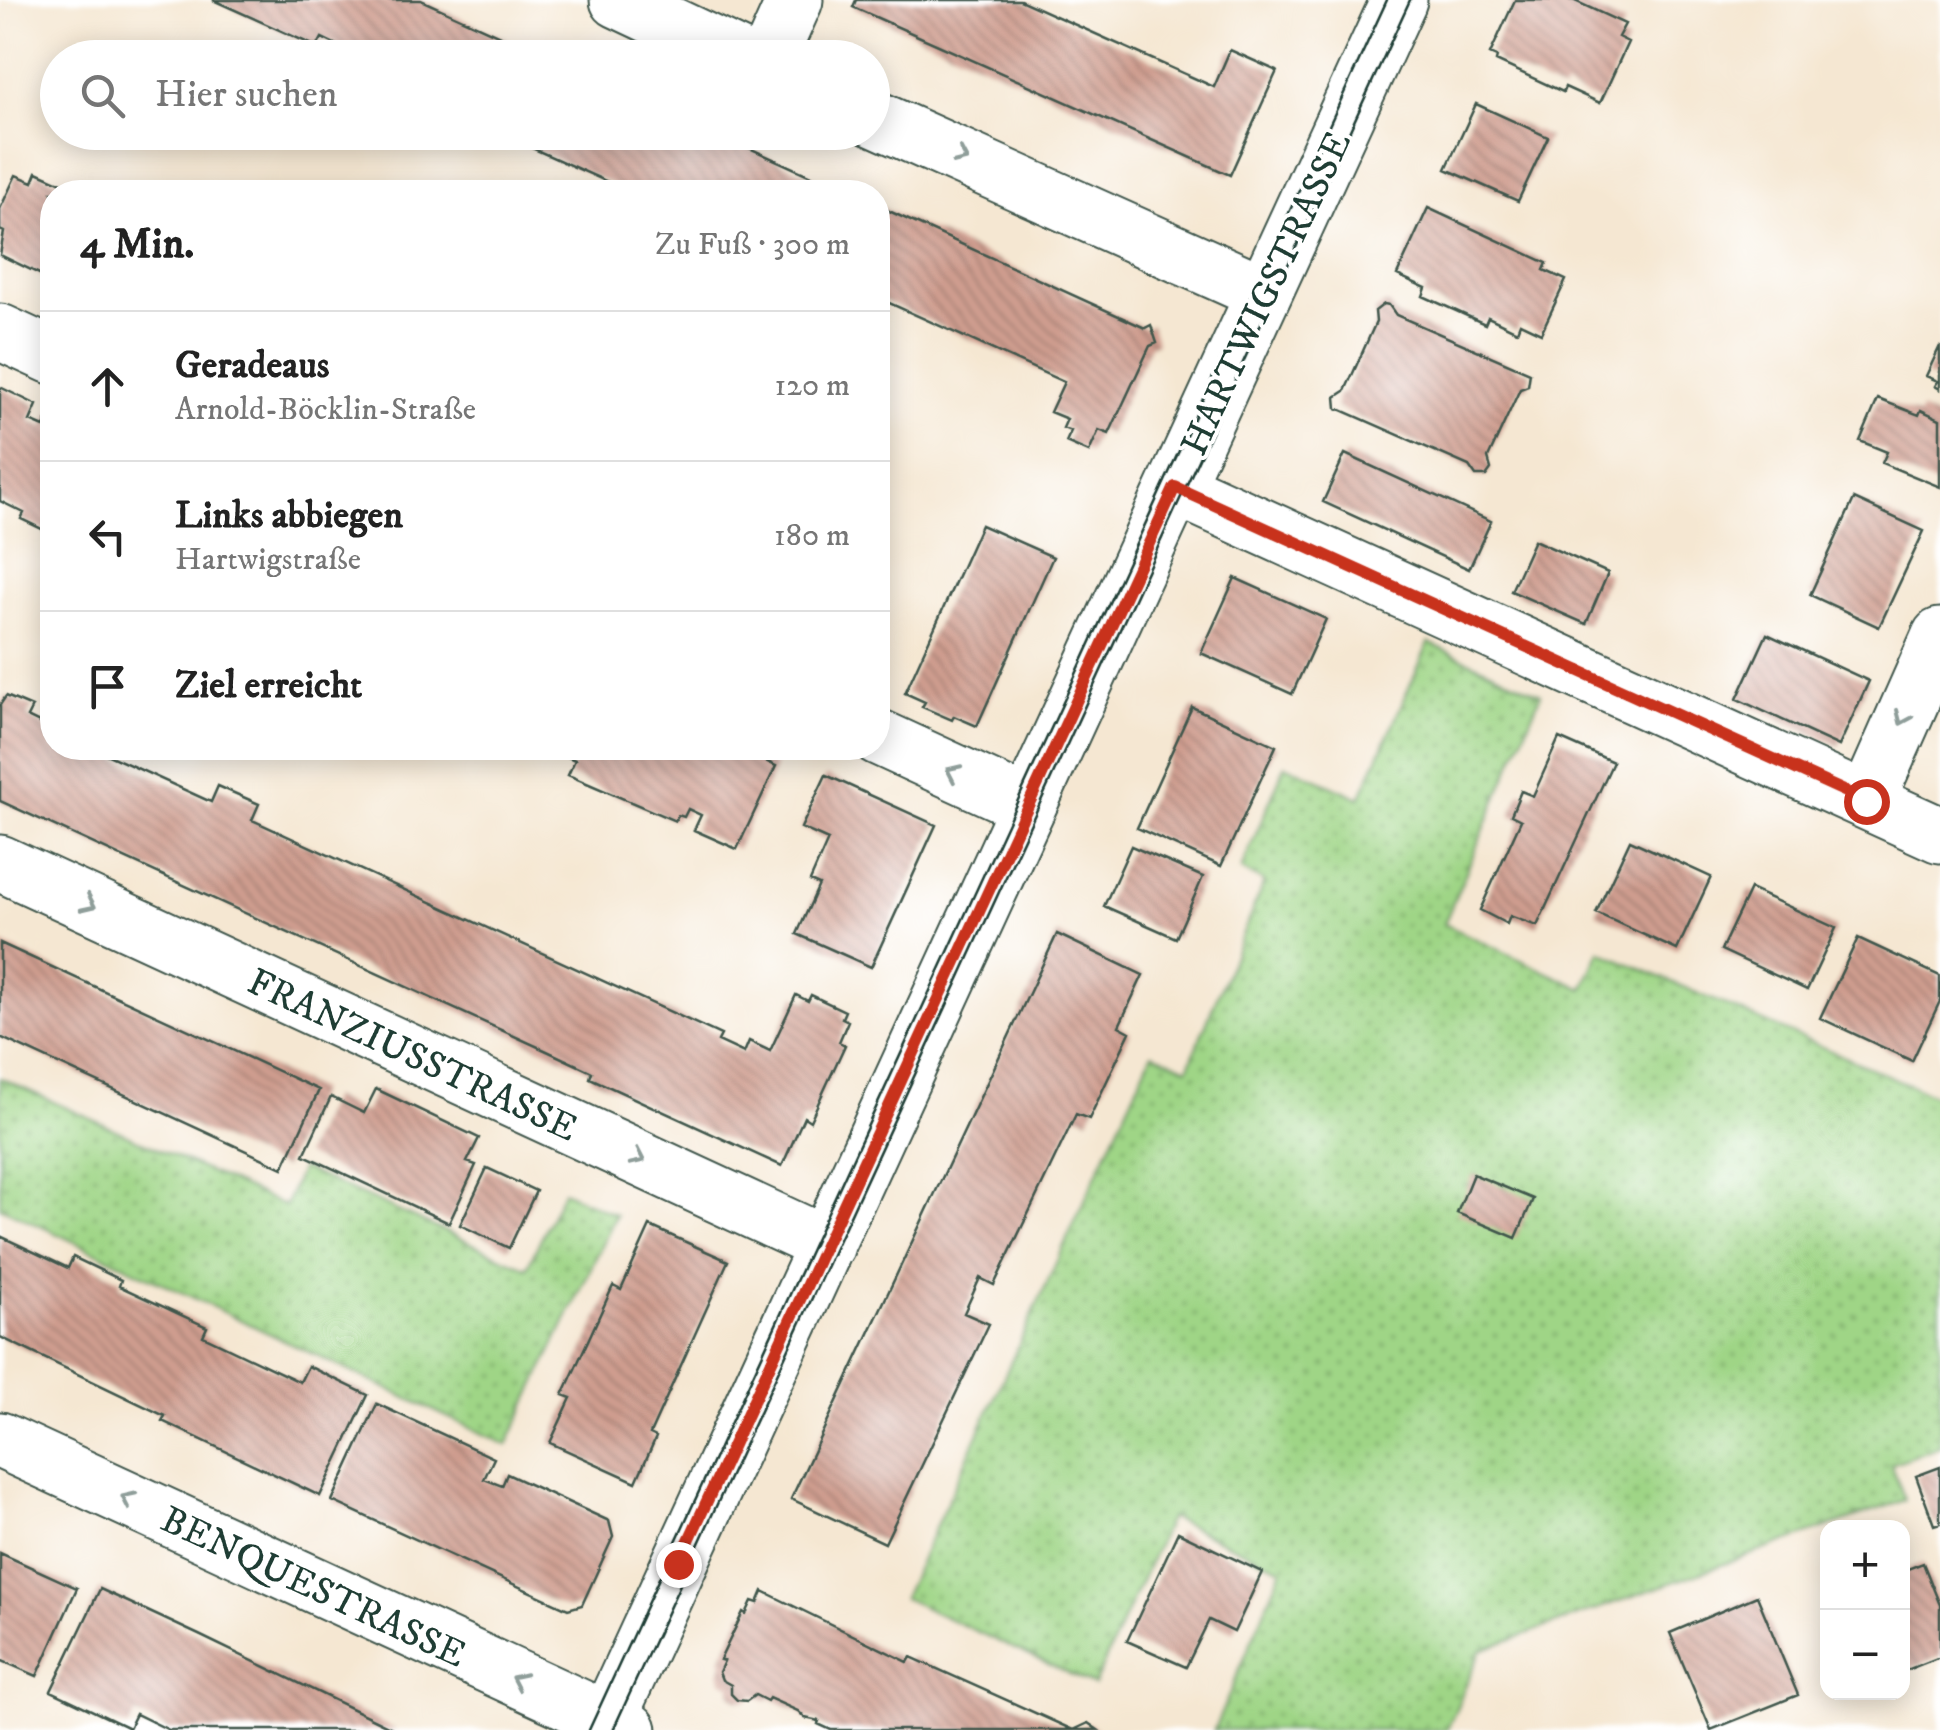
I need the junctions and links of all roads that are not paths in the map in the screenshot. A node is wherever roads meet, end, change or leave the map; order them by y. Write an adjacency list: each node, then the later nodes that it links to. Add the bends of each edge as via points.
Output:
1 (618, 0): 4 (street)
2 (796, 0): 5 (street)
3 (1400, 0): 7 (street, HARTWIGSTRASSE)
4 (703, 40)
5 (777, 40)
6 (890, 125): 7 (street, one-way to 7)
7 (1264, 293): 10 (street, HARTWIGSTRASSE)
8 (0, 332): 9 (street)
9 (40, 350)
10 (1175, 487): 13 (street); 14 (street, HARTWIGSTRASSE)
11 (1940, 636): 13 (street, one-way to 13)
12 (890, 743): 14 (street, one-way to 12)
13 (1866, 801): 15 (street)
14 (1028, 806): 17 (street, HARTWIGSTRASSE)
15 (1940, 835)
16 (0, 863): 17 (street, FRANZIUSSTRASSE, one-way to 17)
17 (827, 1245): 19 (street, HARTWIGSTRASSE)
18 (0, 1440): 19 (street, BENQUESTRASSE, one-way to 18)
19 (613, 1727)

